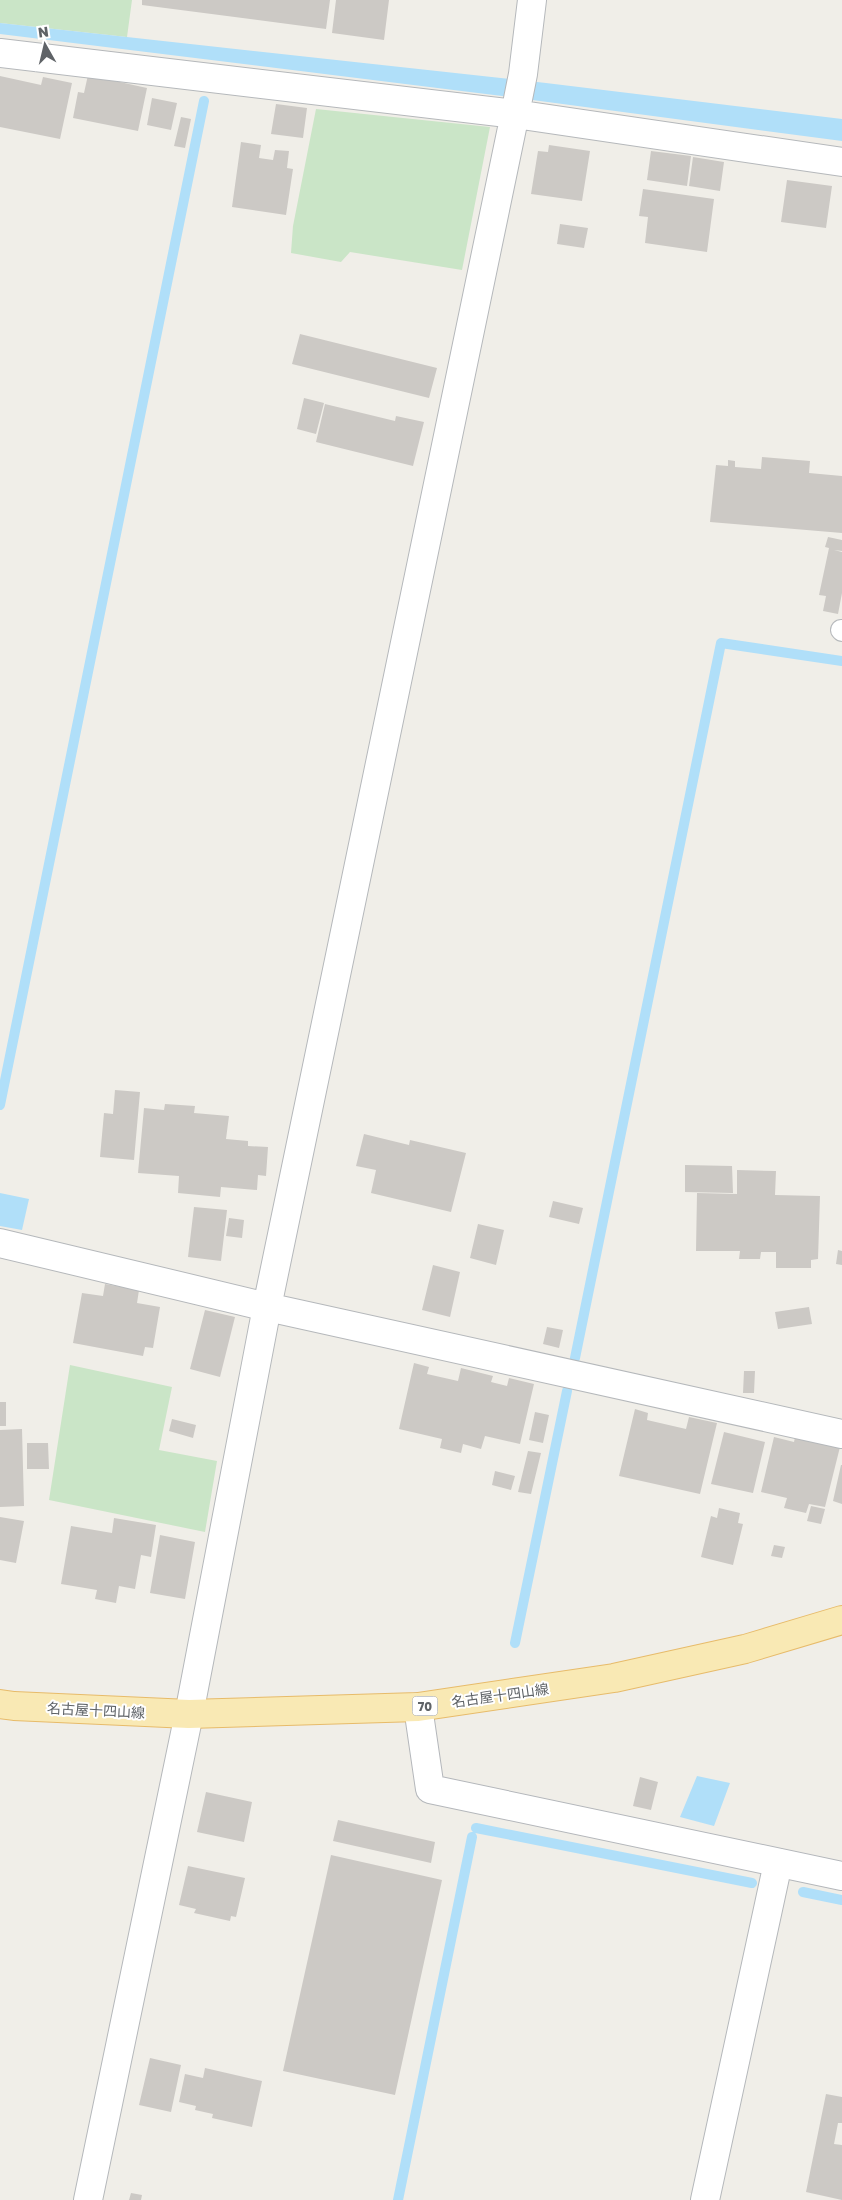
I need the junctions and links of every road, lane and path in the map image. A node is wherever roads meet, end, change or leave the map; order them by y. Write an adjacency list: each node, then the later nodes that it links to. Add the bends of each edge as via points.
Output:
1 (532, 0): 3 (street)
2 (0, 53): 3 (street)
3 (516, 109): 4 (street); 6 (street)
4 (842, 162)
5 (0, 1243): 6 (street)
6 (267, 1307): 7 (street); 11 (street)
7 (842, 1434)
8 (842, 1620): 10 (main road, 名古屋十四山線 / 70, via 745,1648 614,1678)
9 (0, 1704): 11 (main road, 名古屋十四山線 / 70)
10 (418, 1707): 11 (main road, 名古屋十四山線 / 70); 12 (street, via 430,1789)
11 (189, 1714): 14 (street)
12 (778, 1863): 13 (street); 15 (street)
13 (842, 1876)
14 (88, 2200)
15 (705, 2200)

